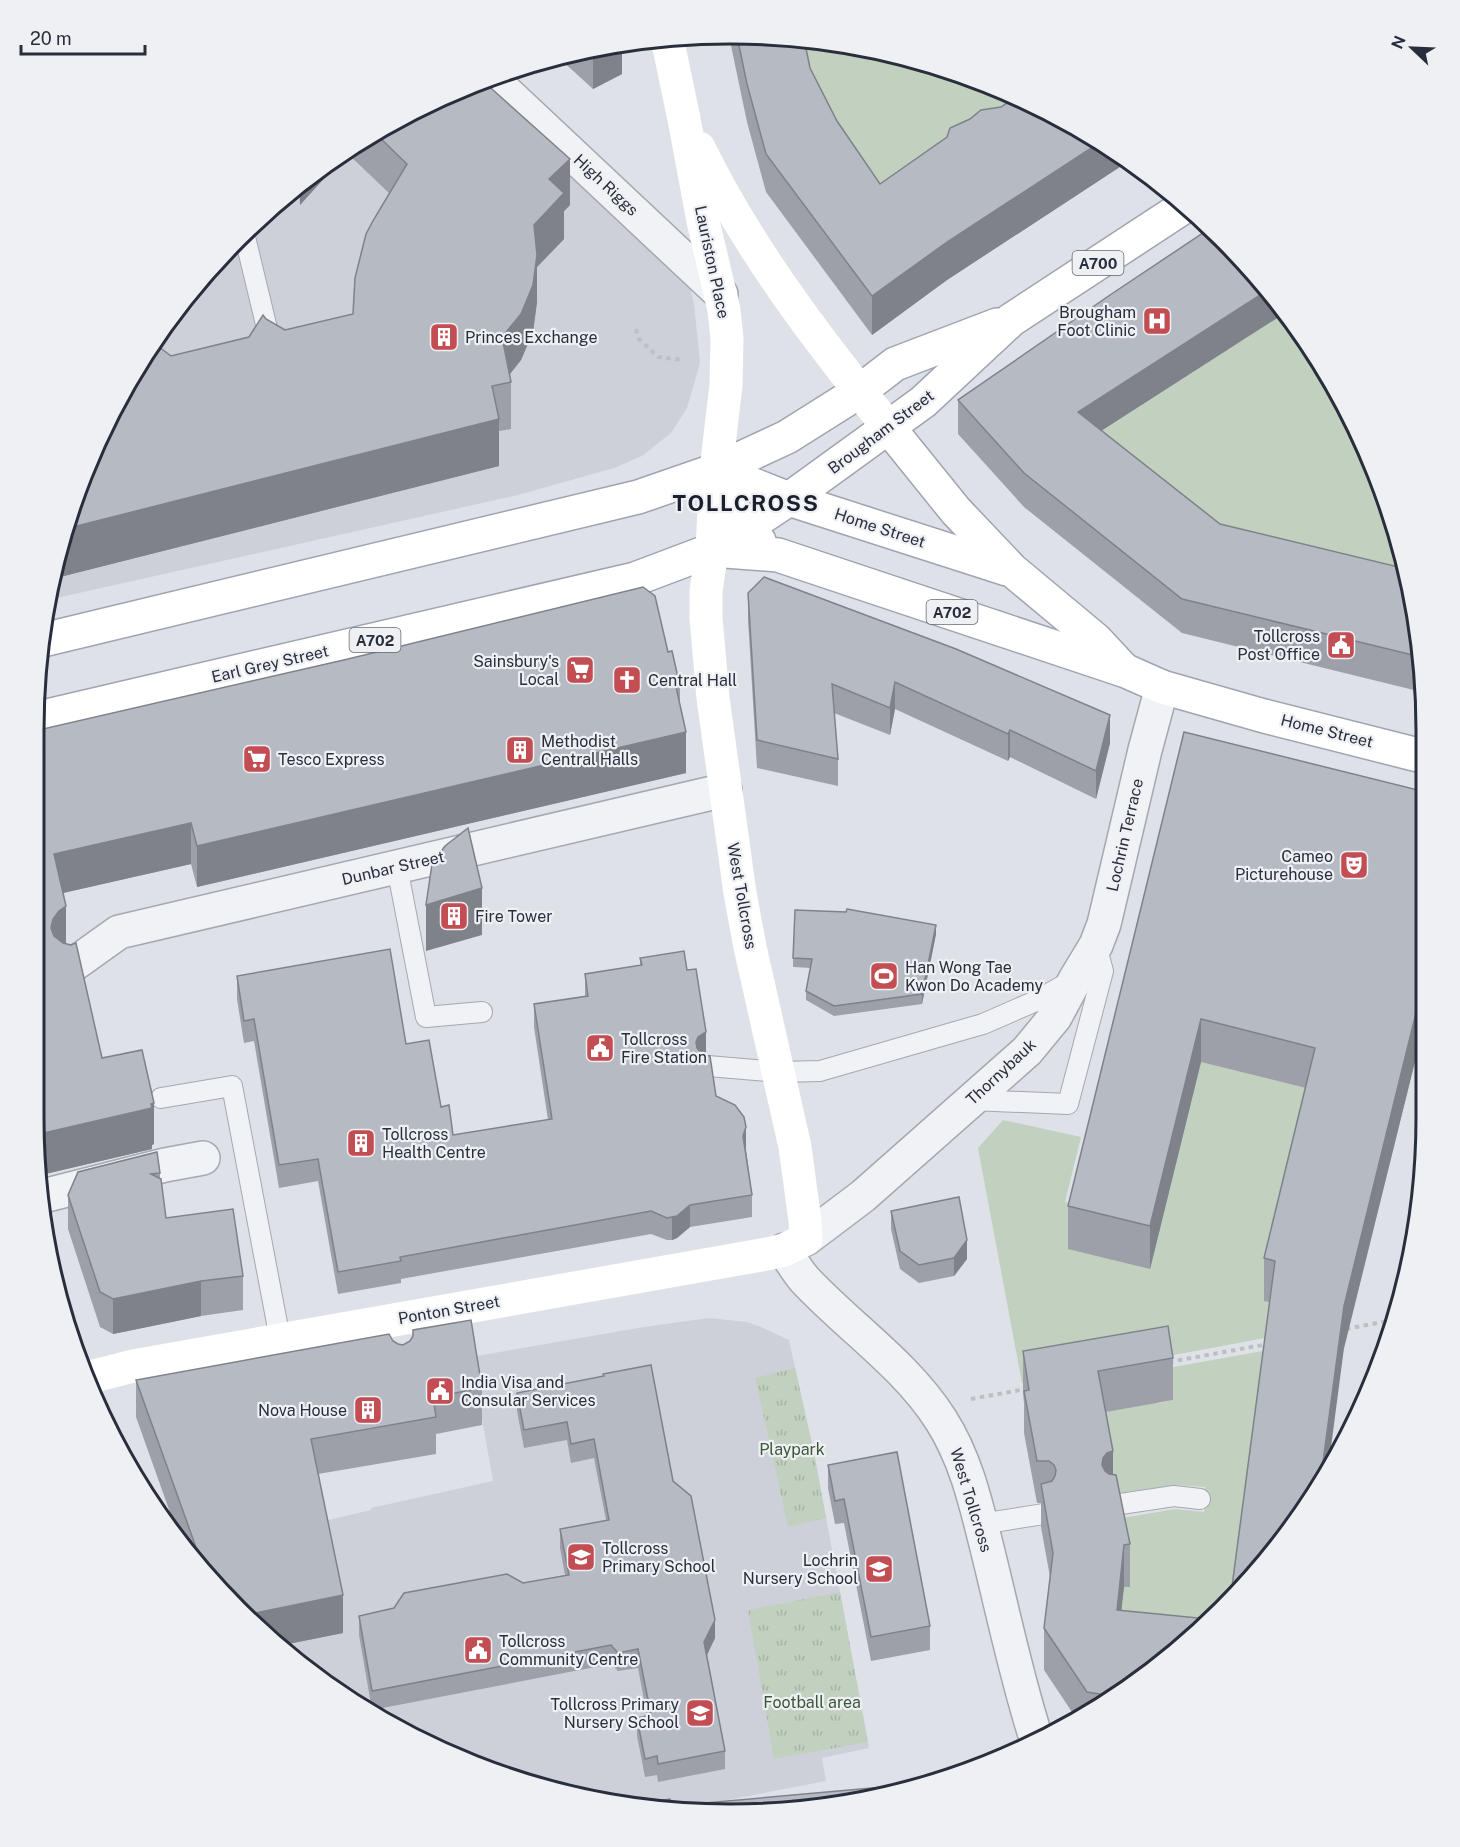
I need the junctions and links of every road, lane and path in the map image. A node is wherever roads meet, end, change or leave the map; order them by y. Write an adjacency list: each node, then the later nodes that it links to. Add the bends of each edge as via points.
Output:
1 (669, 46): 3 (main road, Lauriston Place)
2 (498, 84): 6 (street, High Riggs)
3 (684, 119): 6 (main road, Lauriston Place); 11 (main road, Lauriston Place, via 712,175 773,274)
4 (1178, 210): 7 (main road, Brougham Street / A700)
5 (247, 244): 9 (lane)
6 (721, 294): 13 (main road, Lauriston Place, via 728,354)
7 (1011, 320): 11 (main road, Brougham Street / A700, via 895,364); 12 (main road, Brougham Street / A700, via 924,402)
8 (636, 328): 10 (path, via 639,339 658,357)
9 (274, 357)
10 (684, 360)
11 (860, 391): 12 (main road, Lauriston Place); 13 (main road, Brougham Street / A700, via 787,437)
12 (889, 428): 14 (main road, Brougham Street / A700); 18 (main road, Home Street, via 956,511)
13 (716, 470): 14 (main road, Home Street); 15 (main road); 16 (main road, Lauriston Place); 19 (main road, via 629,500)
14 (789, 499): 15 (main road, Brougham Street / A700); 18 (main road, Home Street)
15 (742, 530): 16 (main road, Brougham Street / A700); 17 (main road, Home Street / A702)
16 (712, 550): 17 (main road, Home Street / A702); 22 (main road, Earl Grey Street / A702, via 635,579); 24 (main road, West Tollcross, via 706,618)
17 (778, 555): 20 (main road, Home Street / A702)
18 (1012, 570): 20 (main road, Home Street, via 1096,640)
19 (49, 639)
20 (1126, 671): 21 (main road, Home Street / A702)
21 (1162, 687): 23 (main road, Home Street / A702); 26 (street, Lochrin Terrace)
22 (44, 717)
23 (1416, 754)
24 (725, 790): 25 (street, Dunbar Street); 31 (main road, West Tollcross, via 746,926)
25 (397, 867): 27 (street, Dunbar Street, via 119,932); 29 (lane, via 426,1017)
26 (1096, 945): 28 (street, Lochrin Terrace); 33 (lane, via 1103,971 1068,1104)
27 (70, 967)
28 (1076, 978): 31 (lane, via 1038,1000 983,1023 820,1071); 33 (street, Thornybauk, via 1055,1017 1027,1051)
29 (482, 1012)
30 (708, 1066): 31 (lane)
31 (778, 1071): 36 (main road, West Tollcross, via 795,1147 805,1221)
32 (161, 1098): 39 (lane, via 232,1086)
33 (971, 1100): 36 (street, Thornybauk, via 863,1196)
34 (203, 1158): 35 (street)
35 (48, 1195)
36 (795, 1244): 39 (main road, Ponton Street, via 392,1331); 44 (street, West Tollcross, via 804,1278)
37 (1385, 1322): 38 (path)
38 (1341, 1330)
39 (280, 1339): 42 (main road, Ponton Street)
40 (1270, 1343): 41 (path)
41 (1164, 1363)
42 (94, 1376)
43 (1034, 1388): 44 (path)
44 (932, 1406): 48 (street, West Tollcross, via 959,1454)
45 (1200, 1499): 46 (lane, via 1174,1496)
46 (1114, 1505)
47 (1044, 1514): 48 (lane)
48 (981, 1524): 49 (street, West Tollcross)
49 (1034, 1733)

